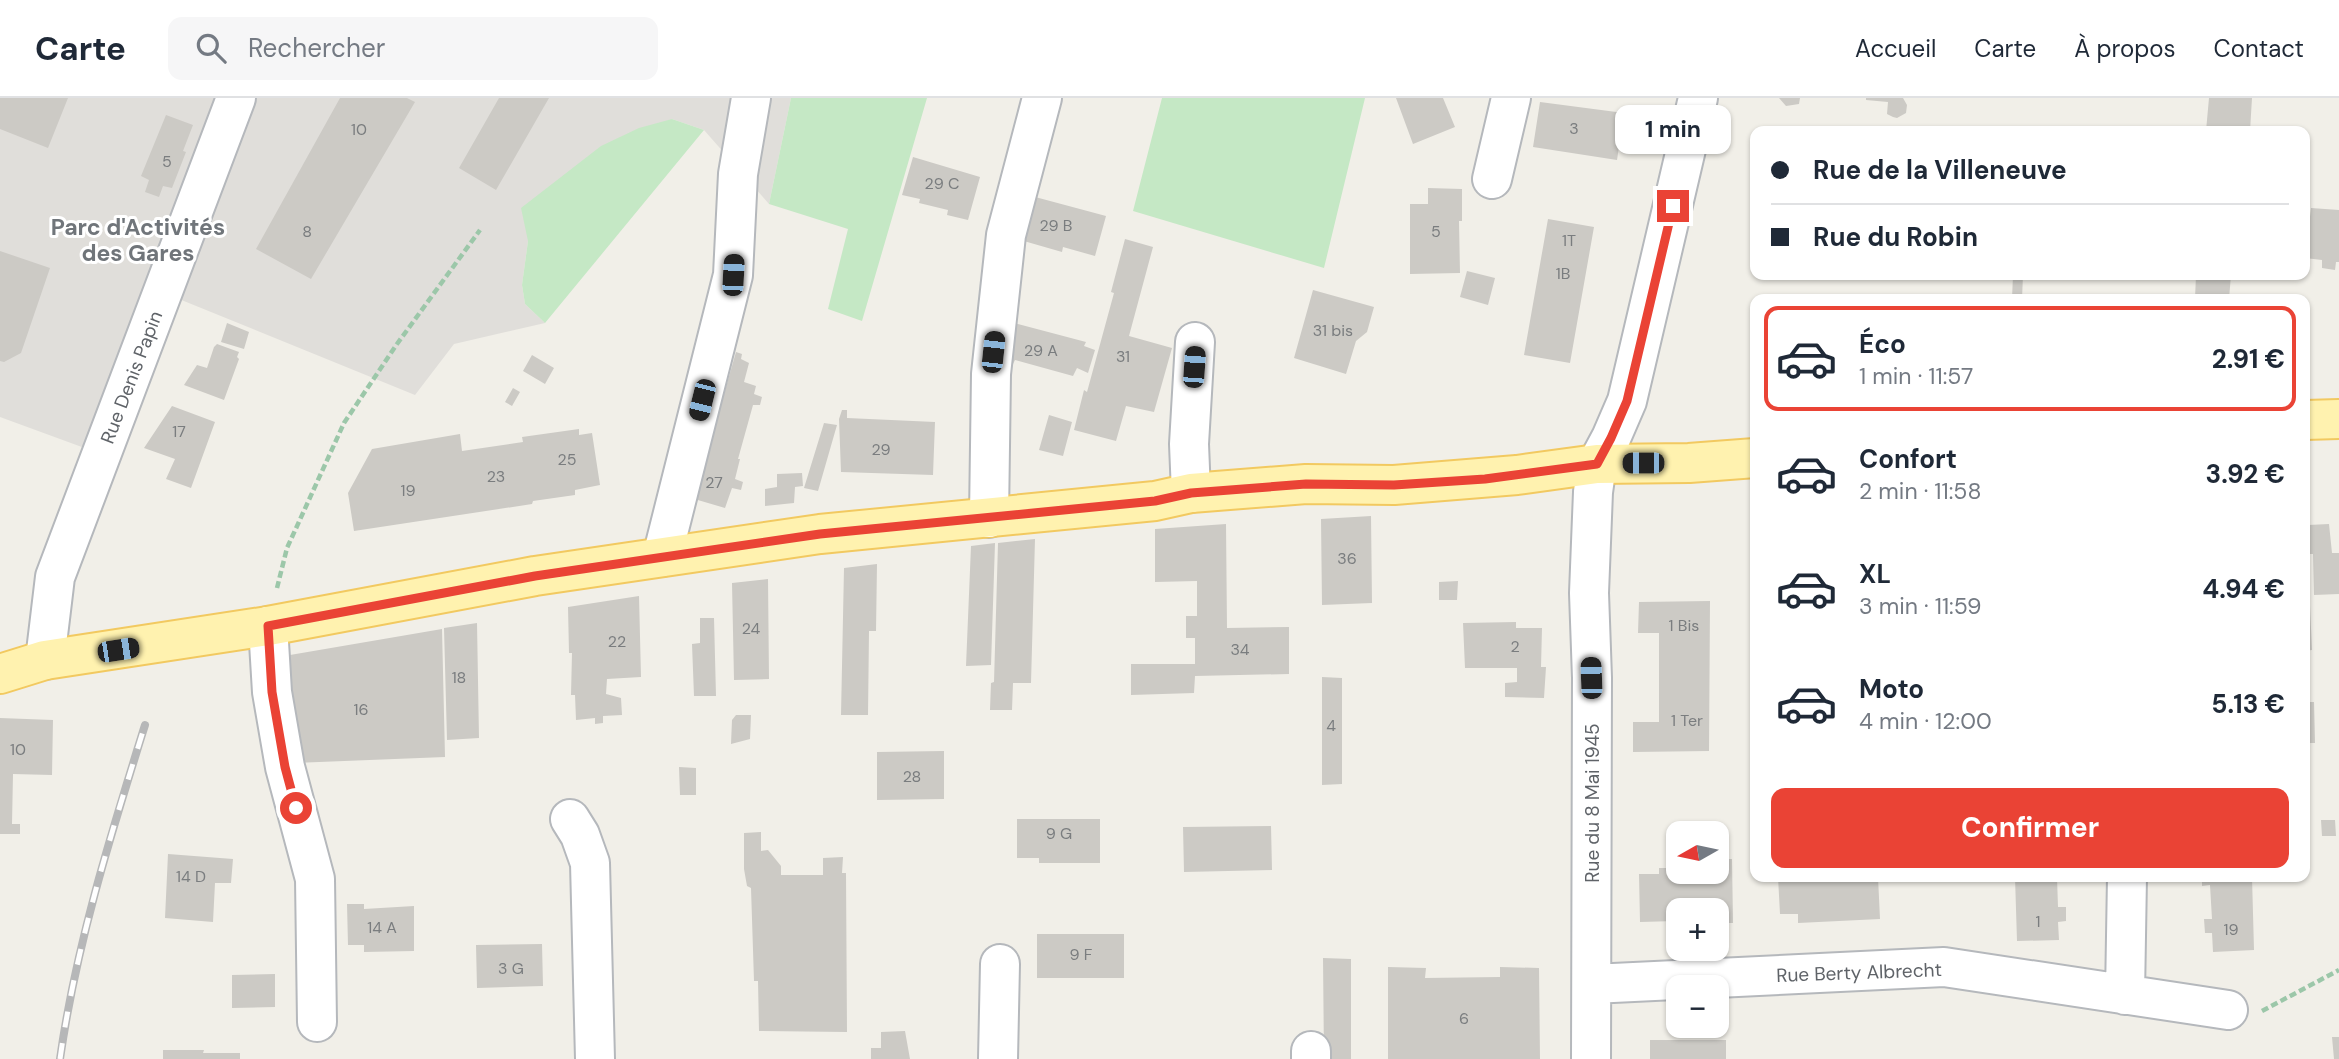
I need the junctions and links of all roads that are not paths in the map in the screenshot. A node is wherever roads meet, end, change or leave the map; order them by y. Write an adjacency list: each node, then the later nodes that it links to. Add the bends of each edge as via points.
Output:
1 (236, 98): 16 (street, Rue Denis Papin, via 55,577)
2 (751, 98): 14 (street, via 738,174 733,275)
3 (1042, 98): 13 (street, via 1006,235 990,374)
4 (1511, 98): 6 (street)
5 (1698, 98): 11 (street, via 1627,401)
6 (1492, 179)
7 (1195, 342): 12 (street)
8 (2339, 419): 9 (main road)
9 (2310, 420)
10 (1750, 458): 11 (main road)
11 (1597, 464): 12 (main road, via 1485,479 1306,484); 21 (street, Rue du 8 Mai 1945, via 1589,593)
12 (1191, 493): 13 (main road, via 1155,501)
13 (989, 518): 14 (main road, via 820,534)
14 (662, 557): 15 (main road, via 521,578)
15 (268, 626): 16 (main road); 24 (street, via 272,692 285,767 315,879)
16 (45, 660): 17 (main road)
17 (0, 674)
18 (569, 819): 25 (street, via 590,863)
19 (2127, 882): 22 (street)
20 (1000, 964): 26 (street)
21 (1592, 985): 22 (street, Rue Berty Albrecht, via 1944,967); 27 (street, Rue du 8 Mai 1945)
22 (2125, 995): 23 (street, Rue Berty Albrecht)
23 (2228, 1010)
24 (317, 1022)
25 (595, 1059)
26 (998, 1059)
27 (1591, 1059)

